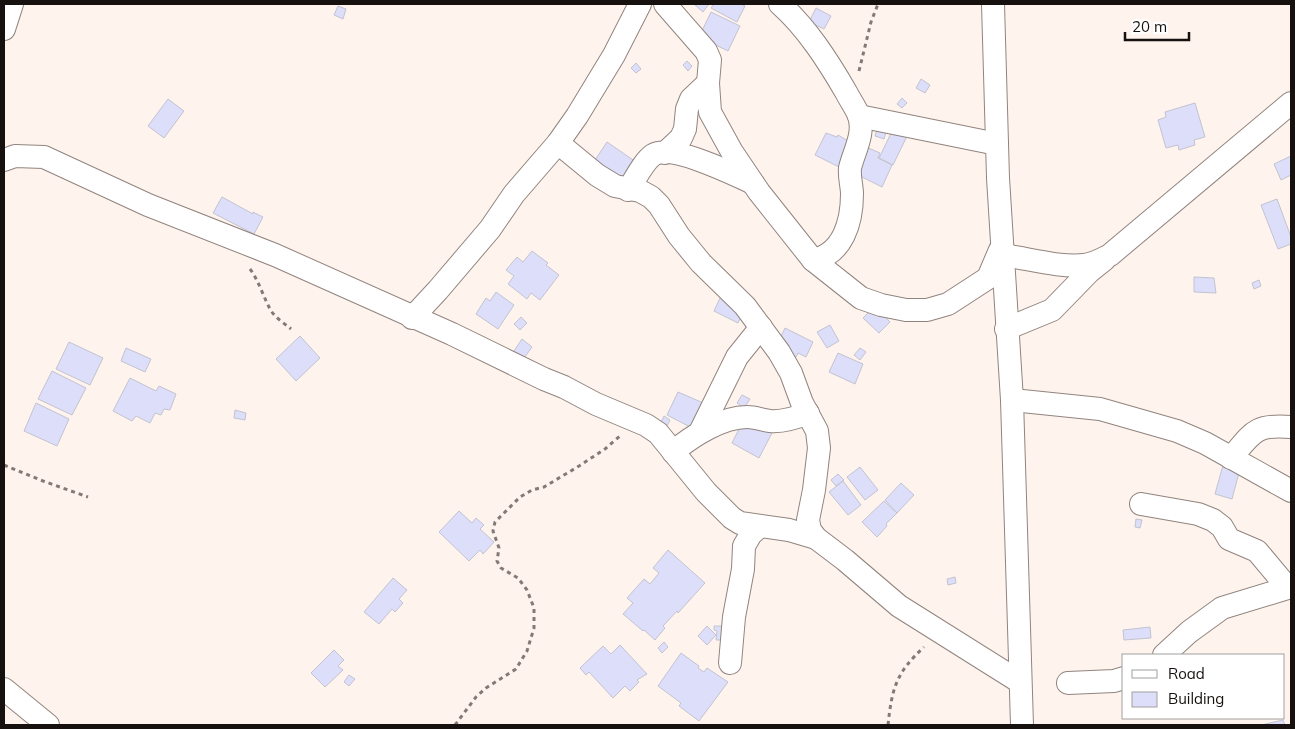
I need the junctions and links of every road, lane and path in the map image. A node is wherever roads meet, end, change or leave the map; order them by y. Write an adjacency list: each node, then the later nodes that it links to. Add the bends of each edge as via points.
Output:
1 (12, 4): 7 (street)
2 (640, 4): 11 (street, via 614,55)
3 (780, 4): 10 (street, via 836,74)
4 (878, 4): 10 (path, via 861,57)
5 (993, 4): 12 (street)
6 (669, 5): 8 (street, via 710,60)
7 (4, 29)
8 (708, 83): 13 (street, via 691,100 681,138); 15 (street, via 713,121)
9 (1290, 104): 19 (street)
10 (857, 112): 12 (street); 20 (street, via 859,139 850,169 852,194 847,229 836,246 821,259)
11 (558, 143): 16 (street, via 596,175); 21 (street)
12 (997, 144): 18 (street)
13 (665, 153): 15 (street, via 706,162); 16 (street, via 652,155)
14 (4, 160): 17 (street, via 15,156 44,157 148,205)
15 (754, 184): 20 (street)
16 (628, 190): 22 (street, via 640,191 651,197 701,263 745,306)
17 (234, 238): 21 (street); 23 (path, via 270,309)
18 (1002, 251): 19 (street, via 1068,265 1084,265); 20 (street, via 988,278 948,304 927,310 906,310 861,298); 24 (street)
19 (1110, 255): 24 (street, via 1052,310)
20 (813, 260)
21 (412, 318): 27 (street)
22 (761, 327): 26 (street, via 791,373); 29 (street, via 737,357)
23 (291, 329)
24 (1006, 329): 25 (street)
25 (1012, 400): 31 (street, via 1100,409 1134,418 1177,431); 43 (street)
26 (808, 413): 29 (street, via 786,420 734,419); 37 (street, via 817,431 814,490 808,520)
27 (637, 422): 30 (street, via 658,433); 47 (path, via 591,459 544,487 520,497 495,522 493,530 499,548 497,561 527,590 534,608 534,628 527,651 516,669 476,696)
28 (1291, 427): 31 (street, via 1258,429)
29 (700, 432): 30 (street)
30 (674, 452): 36 (street, via 732,518 740,523)
31 (1231, 458): 33 (street)
32 (4, 465): 34 (path)
33 (1291, 491)
34 (88, 497)
35 (1141, 504): 38 (street, via 1198,514 1213,520 1229,539 1257,551)
36 (760, 526): 37 (street); 41 (street, via 744,546)
37 (816, 538): 39 (street, via 899,606)
38 (1290, 587): 40 (street, via 1222,608)
39 (938, 631): 43 (street); 48 (path, via 901,672 890,702)
40 (1165, 654)
41 (730, 662)
42 (1122, 679): 44 (street)
43 (1020, 682): 49 (street)
44 (1068, 683)
45 (4, 689): 46 (street)
46 (48, 725)
47 (455, 725)
48 (888, 725)
49 (1022, 725)

